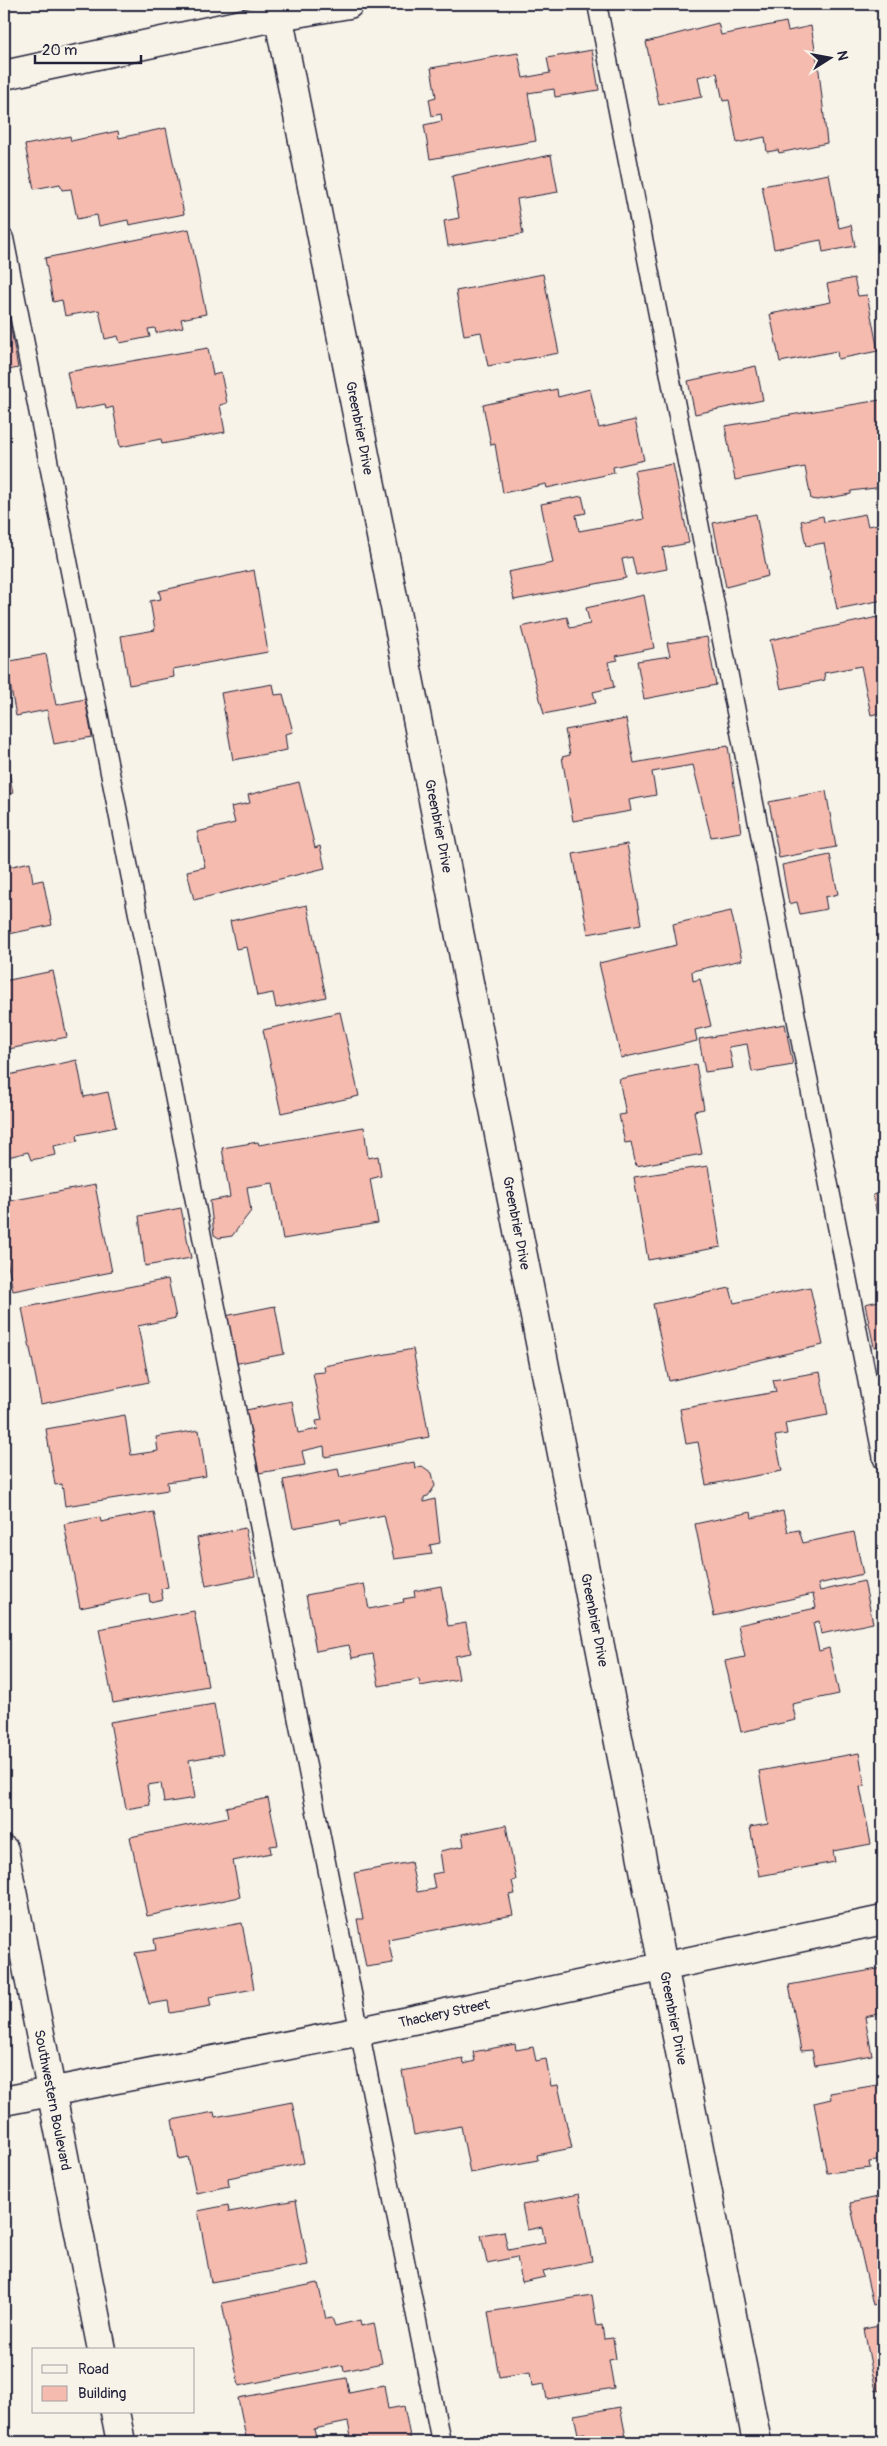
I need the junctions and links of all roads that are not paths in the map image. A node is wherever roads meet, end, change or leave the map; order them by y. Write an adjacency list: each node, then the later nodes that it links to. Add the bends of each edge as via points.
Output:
1 (349, 4): 3 (street)
2 (596, 4): 6 (lane)
3 (278, 10): 4 (street); 9 (street, Greenbrier Drive)
4 (4, 76)
5 (4, 238): 10 (lane)
6 (883, 1460)
7 (4, 1850): 11 (street, Southwestern Boulevard)
8 (883, 1920): 9 (street, Thackery Street)
9 (663, 1965): 10 (street, Thackery Street); 17 (street, Greenbrier Drive)
10 (360, 2031): 11 (street, Thackery Street); 16 (lane)
11 (51, 2091): 12 (street, Thackery Street); 13 (street, Southwestern Boulevard)
12 (4, 2101)
13 (102, 2348)
14 (115, 2414): 15 (street)
15 (121, 2442)
16 (441, 2442)
17 (757, 2442)

